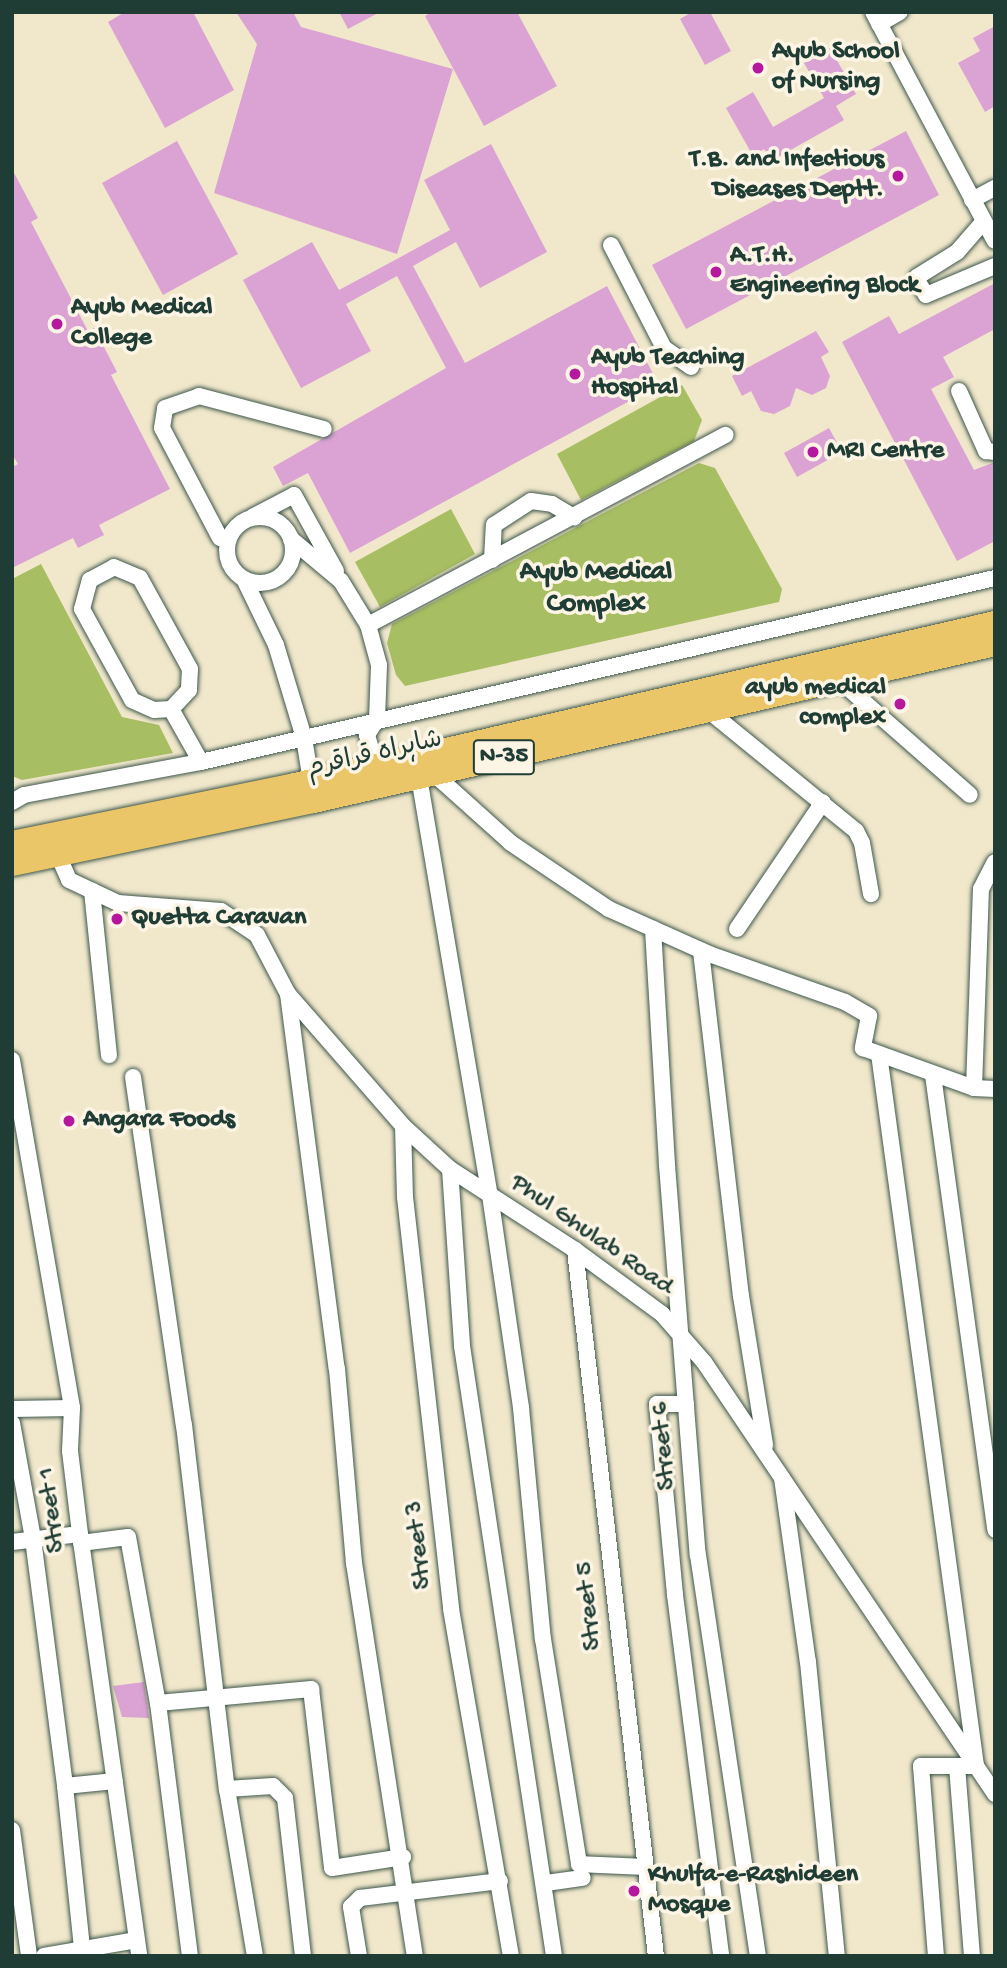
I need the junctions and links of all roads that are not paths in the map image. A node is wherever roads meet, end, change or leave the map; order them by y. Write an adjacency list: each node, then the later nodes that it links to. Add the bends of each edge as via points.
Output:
1 (900, 12): 2 (street)
2 (876, 18): 4 (street)
3 (995, 188): 4 (street)
4 (972, 200): 5 (street)
5 (984, 221): 6 (street); 8 (street, via 957,253 917,277 918,282 926,295)
6 (995, 241)
7 (611, 244): 9 (street, via 664,348)
8 (995, 266)
9 (691, 367)
10 (959, 391): 13 (street, via 986,451)
11 (324, 429): 16 (street, via 199,396 164,408 162,428)
12 (726, 435): 14 (street)
13 (995, 452)
14 (574, 517): 18 (street); 18 (street, via 552,504 531,501 495,525)
15 (250, 519): 17 (street, via 274,520); 20 (street, via 232,533 228,545 233,569); 21 (street, via 294,495)
16 (220, 538)
17 (291, 539): 20 (street, via 290,564 282,575 270,582); 21 (street)
18 (492, 560): 23 (street)
19 (995, 578): 28 (street)
20 (244, 579): 31 (street, via 276,645)
21 (341, 581): 23 (street)
22 (995, 623): 33 (highway, شاہراہ قراقرم / N-35)
23 (368, 625): 26 (street, via 379,665)
24 (995, 643): 25 (highway, شاہراہ قراقرم / N-35)
25 (839, 680): 29 (highway, شاہراہ قراقرم / N-35); 36 (street)
26 (378, 689): 28 (street, via 398,709); 30 (street)
27 (171, 709): 27 (street, via 189,690 190,669 140,578 128,569 100,571 90,580 82,609 132,700 154,710); 32 (street)
28 (411, 711): 30 (street)
29 (709, 711): 34 (highway, شاہراہ قراقرم / N-35); 38 (street)
30 (377, 719): 31 (street); 33 (street, via 367,735)
31 (304, 738): 32 (street); 35 (street)
32 (201, 762): 37 (street)
33 (376, 767): 35 (highway, شاہراہ قراقرم / N-35)
34 (426, 775): 40 (highway, شاہراہ قراقرم / N-35); 45 (street, via 511,842 609,909); 58 (street)
35 (311, 781): 39 (highway, شاہراہ قراقرم / N-35)
36 (970, 795)
37 (16, 796)
38 (823, 802): 44 (street, via 845,820 862,843); 46 (street)
39 (12, 843)
40 (58, 855): 42 (highway, شاہراہ قراقرم / N-35); 43 (street, Phul Ghulab Road, via 69,880)
41 (995, 862): 54 (street, via 981,889)
42 (12, 864)
43 (92, 891): 48 (street, Phul Ghulab Road, via 117,903 220,911 257,935); 50 (street)
44 (871, 894)
45 (653, 929): 47 (street); 60 (street, Street 6)
46 (737, 929)
47 (701, 951): 49 (street, via 845,1002 869,1016 863,1048); 65 (street, via 741,1296)
48 (288, 994): 56 (street, Phul Ghulab Road); 80 (street, via 337,1369 354,1563)
49 (879, 1054): 52 (street); 74 (street)
50 (109, 1055)
51 (12, 1060): 62 (street, Street 1)
52 (933, 1075): 54 (street); 67 (street)
53 (134, 1077): 71 (street, via 184,1425)
54 (974, 1088): 55 (street)
55 (995, 1089)
56 (403, 1126): 57 (street, Phul Ghulab Road); 83 (street, Street 3, via 405,1197 452,1609)
57 (450, 1169): 58 (street, Phul Ghulab Road); 84 (street, via 462,1346 507,1662)
58 (490, 1195): 59 (street, Phul Ghulab Road); 81 (street, via 521,1408 543,1639 579,1864)
59 (575, 1250): 60 (street, Phul Ghulab Road, via 662,1314); 81 (street, Street 5)
60 (680, 1334): 61 (street, Street 6); 65 (street, Phul Ghulab Road)
61 (686, 1405): 98 (street, via 657,1404 675,1595); 99 (street, Street 6, via 698,1555)
62 (72, 1408): 63 (street); 68 (street, Street 1, via 70,1451)
63 (12, 1409)
64 (12, 1423): 69 (street)
65 (766, 1451): 66 (street, Phul Ghulab Road)
66 (781, 1473): 74 (street, Phul Ghulab Road); 100 (street, via 810,1675)
67 (995, 1530)
68 (80, 1538): 69 (street); 72 (street, via 128,1537); 75 (street, Street 1)
69 (33, 1539): 70 (street); 76 (street)
70 (12, 1542)
71 (216, 1699): 72 (street); 77 (street); 80 (street, via 311,1689 332,1868)
72 (158, 1703): 90 (street)
73 (957, 1766): 74 (street); 101 (street, via 921,1766); 102 (street)
74 (976, 1766): 78 (street, Phul Ghulab Road)
75 (115, 1780): 76 (street); 86 (street, Street 1)
76 (65, 1786): 87 (street)
77 (227, 1789): 91 (street); 92 (street, via 274,1786 285,1798)
78 (995, 1794)
79 (12, 1830): 88 (street)
80 (403, 1857): 85 (street)
81 (644, 1867): 97 (street, Street 5)
82 (583, 1878): 84 (street)
83 (500, 1881): 85 (street); 95 (street, Street 3)
84 (546, 1883): 96 (street)
85 (409, 1891): 93 (street, via 353,1902); 94 (street)
86 (138, 1948): 87 (street)
87 (83, 1953): 89 (street)
88 (29, 1956)
89 (44, 1956)
90 (190, 1956)
91 (255, 1956)
92 (303, 1956)
93 (359, 1956)
94 (415, 1956)
95 (511, 1956)
96 (554, 1956)
97 (656, 1956)
98 (721, 1956)
99 (758, 1956)
100 (837, 1956)
101 (936, 1956)
102 (972, 1956)

